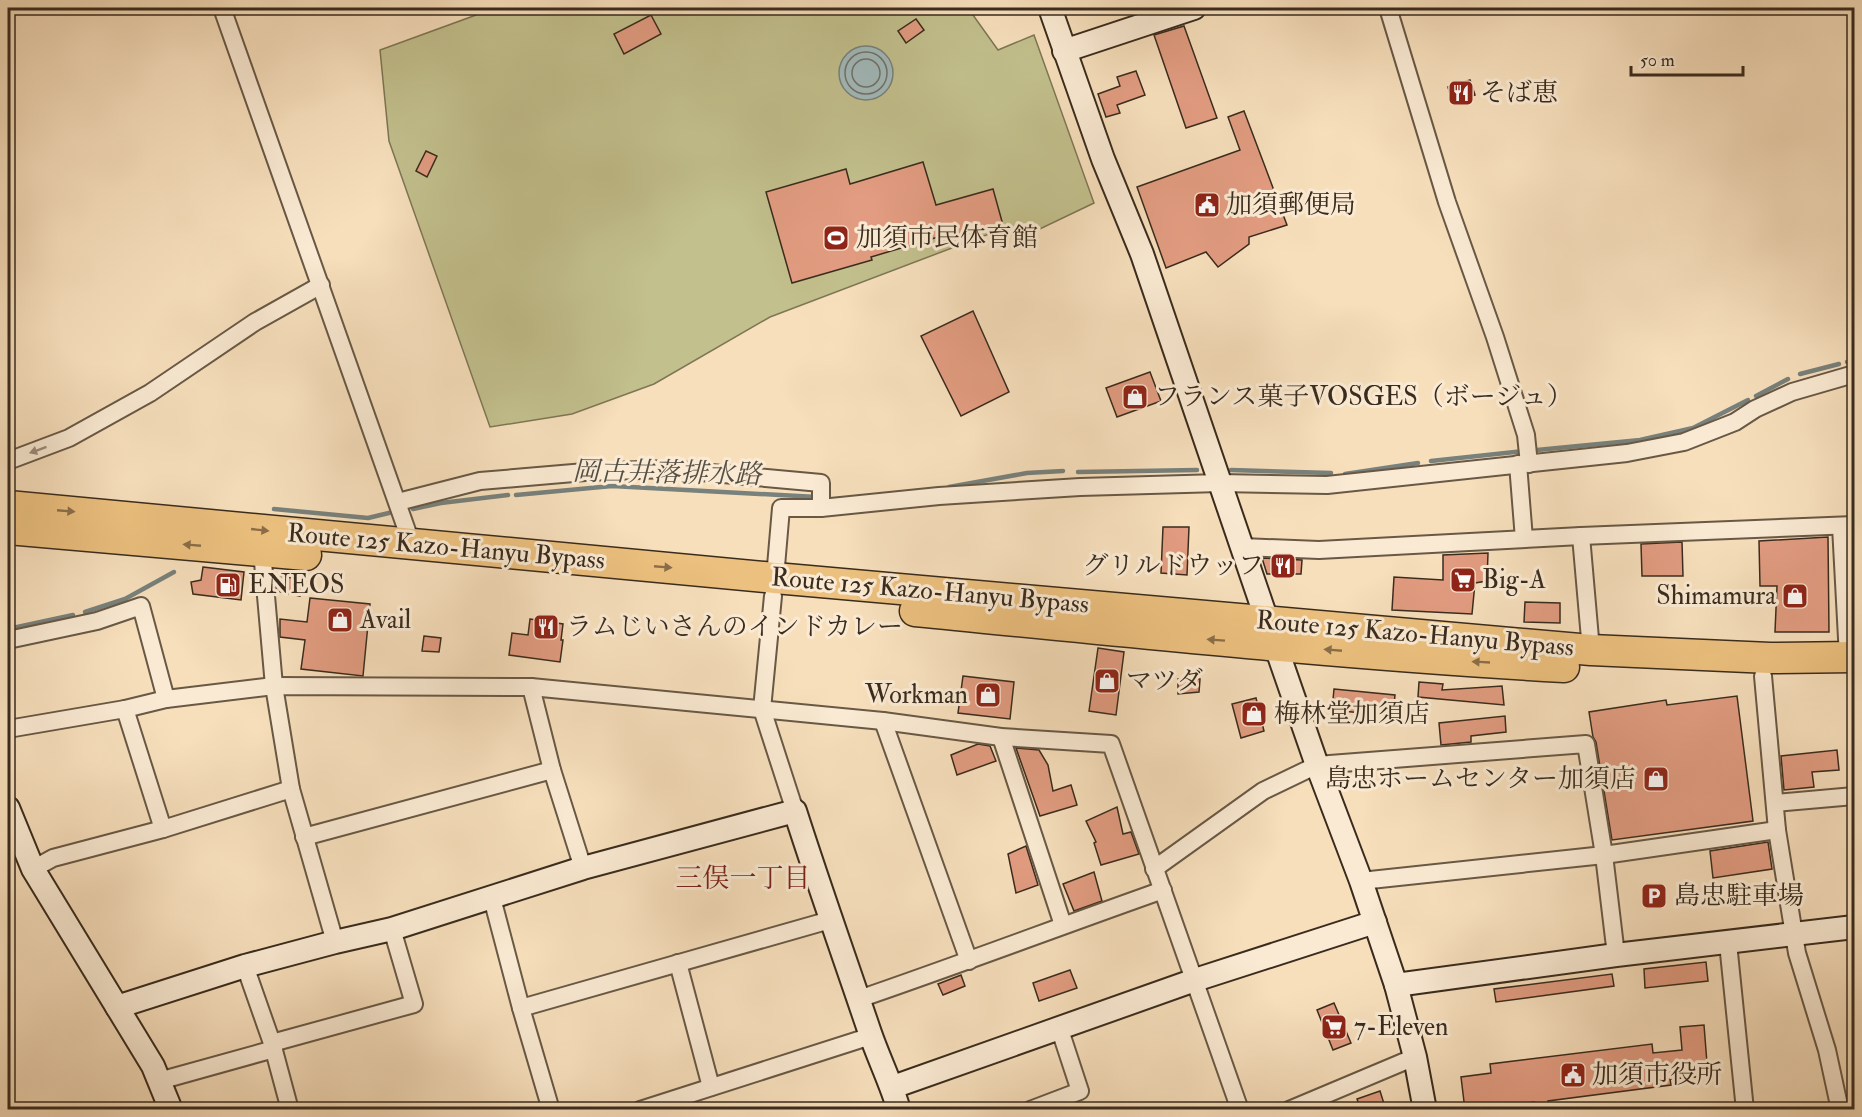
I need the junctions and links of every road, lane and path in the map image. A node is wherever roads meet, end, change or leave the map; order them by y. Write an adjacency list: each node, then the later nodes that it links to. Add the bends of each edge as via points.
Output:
1 (222, 8): 6 (street)
2 (1050, 8): 5 (street)
3 (1194, 8): 5 (street)
4 (1388, 8): 8 (street, via 1447,202 1527,435)
5 (1065, 51): 10 (street, via 1142,254)
6 (321, 285): 9 (street, one-way to 9, via 255,322 150,393 69,438); 13 (street)
7 (1854, 374): 8 (street, via 1792,392 1735,422 1684,442 1627,453)
8 (1526, 457): 10 (street, via 1327,485); 17 (street)
9 (8, 461)
10 (1217, 474): 11 (street, via 939,496); 19 (street)
11 (821, 499): 13 (street, via 821,483 668,469 480,481); 21 (street, via 781,508)
12 (8, 506): 18 (highway, Route 125 Kazo-Hanyu Bypass, one-way to 18)
13 (400, 508): 18 (street)
14 (1847, 526): 16 (street); 25 (street)
15 (8, 529): 20 (highway, Route 125 Kazo-Hanyu Bypass, one-way to 15)
16 (1581, 536): 17 (street); 24 (street)
17 (1524, 539): 19 (street, via 1319,550)
18 (412, 545): 21 (highway, Route 125 Kazo-Hanyu Bypass, one-way to 21)
19 (1242, 547): 22 (street)
20 (262, 551): 21 (highway, Route 125 Kazo-Hanyu Bypass); 27 (street)
21 (774, 587): 22 (highway, Route 125 Kazo-Hanyu Bypass); 31 (street)
22 (1271, 633): 24 (highway, Route 125 Kazo-Hanyu Bypass); 26 (highway, Route 125 Kazo-Hanyu Bypass, one-way to 22, via 1431,659); 35 (street)
23 (8, 640): 29 (street, via 97,621 141,606)
24 (1591, 650): 25 (highway, Route 125 Kazo-Hanyu Bypass)
25 (1852, 663): 26 (highway, Route 125 Kazo-Hanyu Bypass)
26 (1763, 676): 39 (street)
27 (274, 686): 28 (street); 29 (street); 37 (street)
28 (531, 687): 31 (street); 36 (street)
29 (166, 699): 30 (street)
30 (125, 709): 33 (street); 42 (street)
31 (762, 709): 32 (street); 41 (street)
32 (883, 721): 34 (street); 61 (street)
33 (8, 729)
34 (1001, 737): 48 (street, via 1111,744); 54 (street)
35 (1317, 765): 45 (street, via 1586,744); 48 (street, via 1263,791); 49 (street)
36 (552, 770): 44 (street); 46 (street)
37 (291, 789): 42 (street); 44 (street)
38 (1854, 796): 39 (street)
39 (1775, 803): 43 (street)
40 (8, 808): 47 (street)
41 (795, 812): 46 (street); 52 (street)
42 (163, 829): 47 (street, via 53,858)
43 (1776, 830): 45 (street); 57 (street)
44 (304, 837): 58 (street)
45 (1604, 855): 49 (street); 60 (street)
46 (583, 868): 51 (street)
47 (33, 869): 67 (street)
48 (1154, 869): 50 (street)
49 (1361, 881): 53 (street)
50 (1163, 890): 54 (street); 64 (street)
51 (492, 898): 56 (street); 68 (street)
52 (830, 920): 62 (street); 66 (street)
53 (1375, 922): 64 (street); 65 (street)
54 (1063, 925): 61 (street)
55 (1854, 927): 57 (street)
56 (392, 929): 58 (street); 71 (street, via 414,1004)
57 (1795, 934): 59 (street); 87 (street)
58 (335, 942): 63 (street)
59 (1728, 943): 60 (street); 86 (street)
60 (1616, 955): 65 (street)
61 (969, 961): 66 (street)
62 (678, 963): 68 (street); 74 (street)
63 (245, 966): 67 (street); 71 (street)
64 (1195, 980): 69 (street); 84 (street)
65 (1396, 985): 72 (street)
66 (859, 999): 70 (street)
67 (117, 1007): 73 (street)
68 (521, 1008): 80 (street)
69 (1059, 1027): 75 (street); 83 (street, via 1080,1091)
70 (871, 1036): 74 (street); 75 (street)
71 (273, 1046): 73 (street); 79 (street)
72 (1415, 1057): 77 (street); 85 (street)
73 (159, 1081): 78 (street)
74 (711, 1087): 76 (street)
75 (892, 1087): 82 (street)
76 (666, 1106): 81 (street)
77 (1291, 1109)
78 (171, 1110)
79 (290, 1110)
80 (551, 1110)
81 (640, 1110)
82 (899, 1110)
83 (1030, 1110)
84 (1240, 1110)
85 (1425, 1110)
86 (1745, 1110)
87 (1840, 1110)

